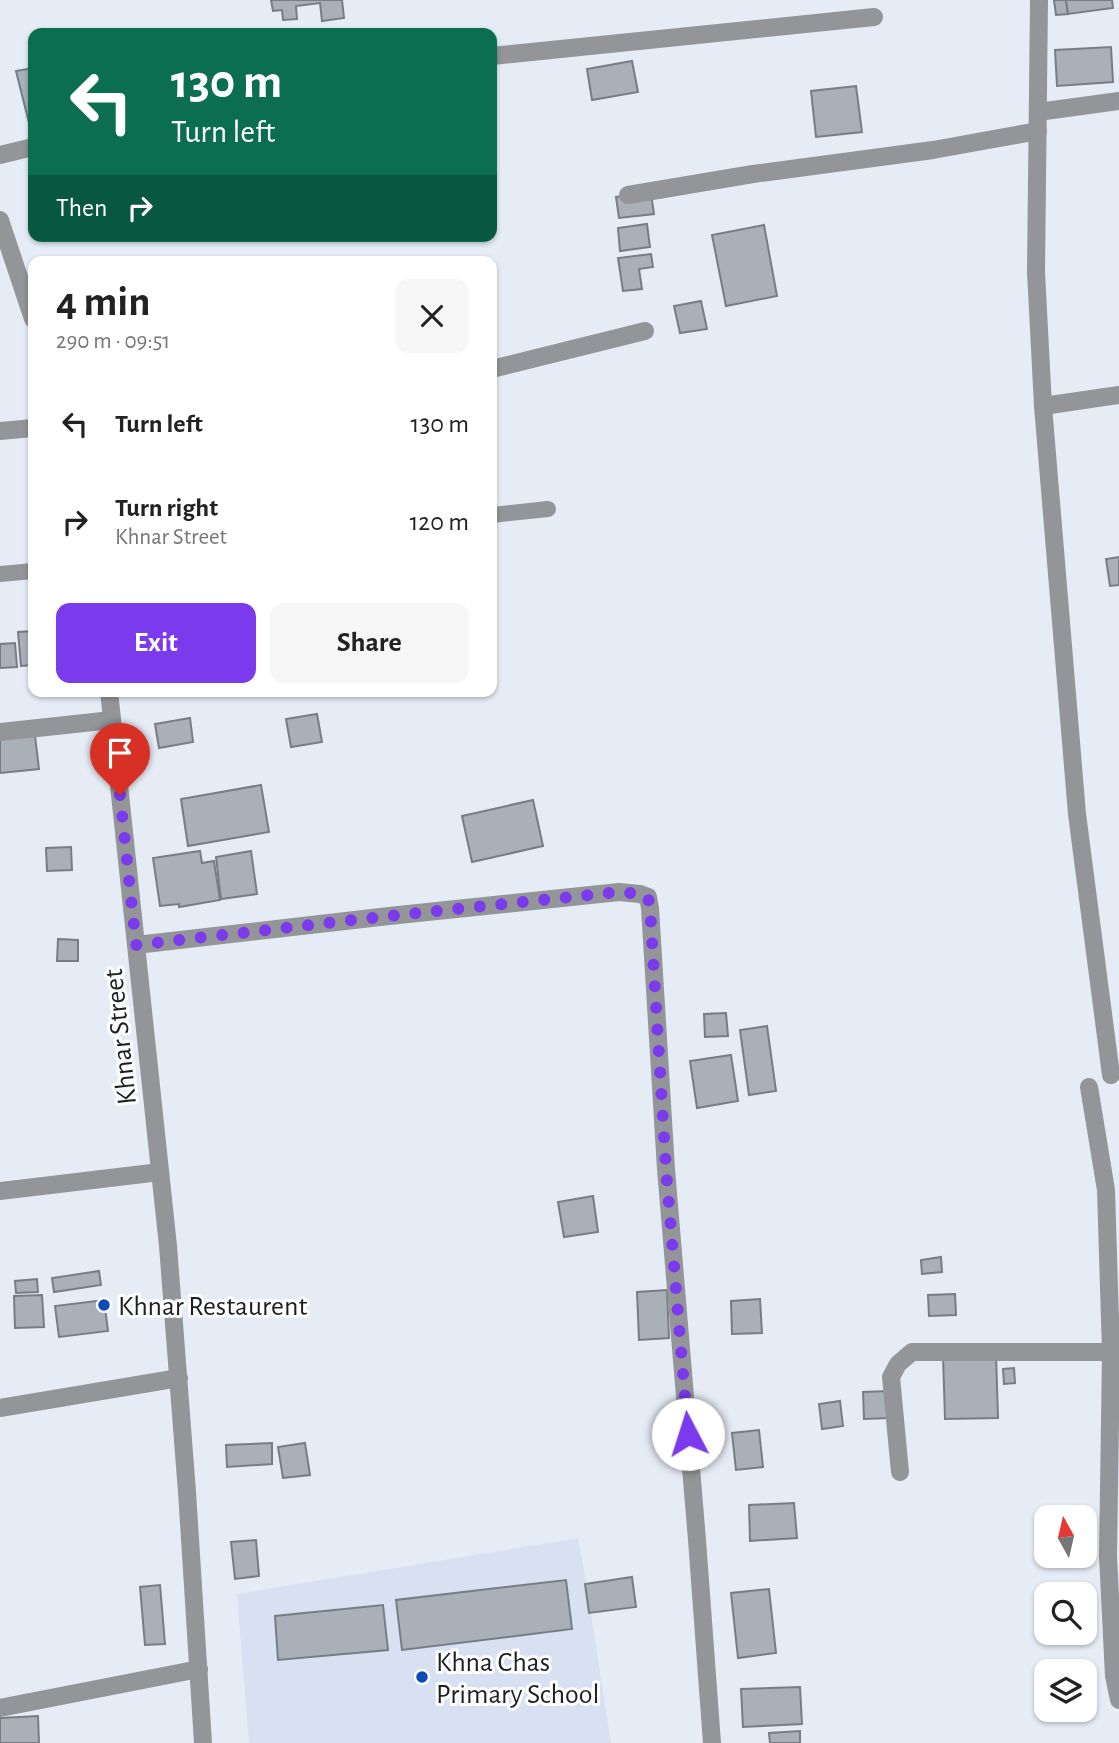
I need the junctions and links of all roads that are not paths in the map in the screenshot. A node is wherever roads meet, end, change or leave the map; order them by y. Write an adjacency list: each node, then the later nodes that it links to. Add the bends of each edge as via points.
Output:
1 (1039, 0): 5 (street)
2 (874, 17): 3 (street)
3 (497, 55)
4 (1119, 101): 5 (street)
5 (1038, 112): 6 (street)
6 (1038, 131): 9 (street); 15 (street, via 1036,272)
7 (28, 148): 8 (street)
8 (0, 155)
9 (628, 195)
10 (0, 220): 11 (street)
11 (28, 304)
12 (645, 331): 13 (street)
13 (497, 368)
14 (1119, 395): 15 (street)
15 (1043, 406): 26 (street, via 1077,814)
16 (28, 428): 17 (street)
17 (0, 431)
18 (548, 509): 19 (lane)
19 (497, 514)
20 (28, 571): 21 (lane)
21 (0, 574)
22 (109, 697): 23 (street, Khnar Street)
23 (112, 720): 24 (street); 25 (street, Khnar Street)
24 (0, 732)
25 (136, 945): 28 (street, Khnar Street); 40 (street, via 619,892 648,897)
26 (1111, 1076)
27 (1089, 1087): 30 (street, via 1106,1190)
28 (160, 1172): 29 (street); 31 (street, Khnar Street)
29 (0, 1191)
30 (1111, 1352): 33 (street, via 912,1352 891,1377); 34 (street)
31 (179, 1378): 32 (street); 35 (street, Khnar Street)
32 (0, 1408)
33 (900, 1472)
34 (1113, 1555): 36 (street)
35 (199, 1669): 38 (street); 39 (street, Khnar Street)
36 (1117, 1676): 37 (street)
37 (1119, 1700)
38 (0, 1708)
39 (203, 1743)
40 (712, 1743)

